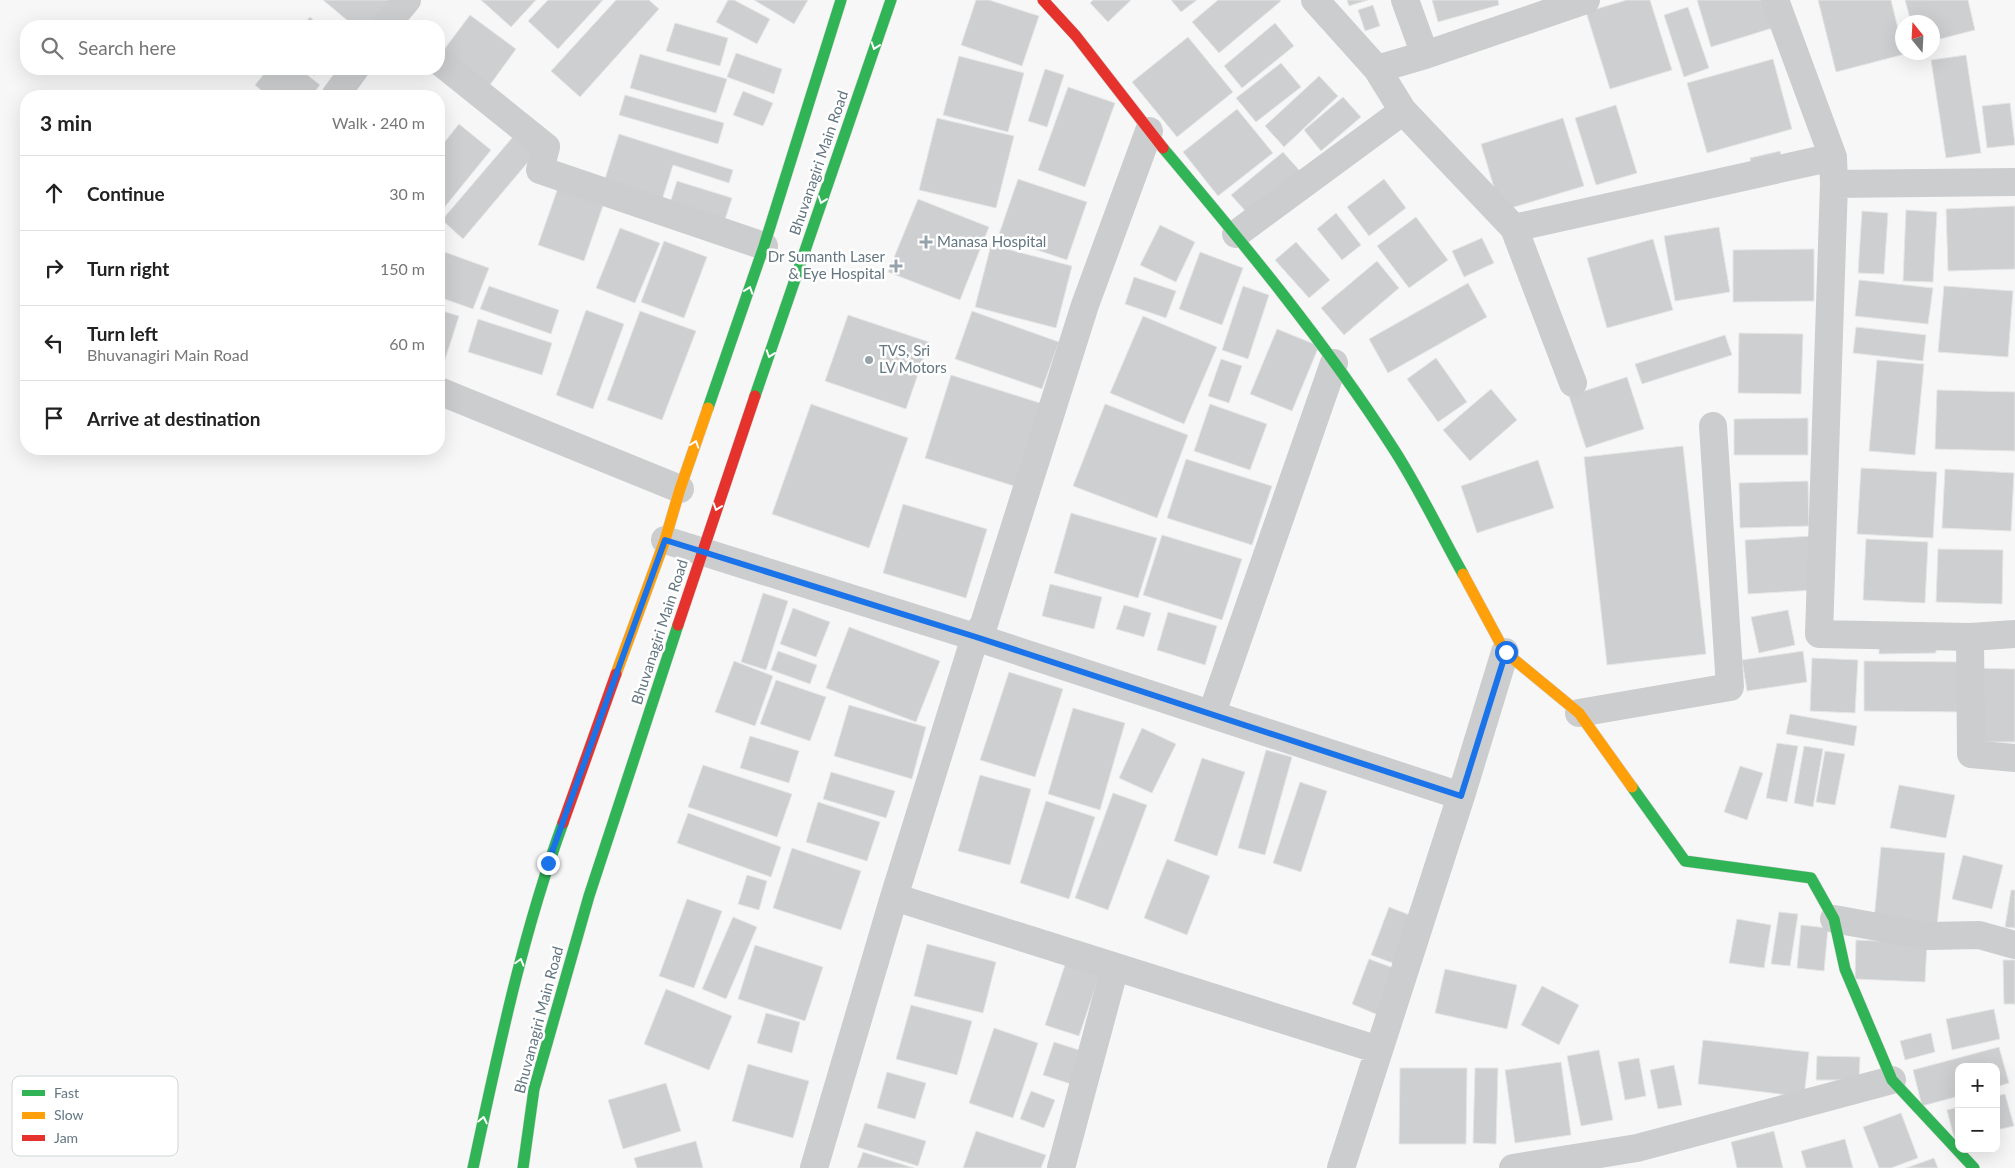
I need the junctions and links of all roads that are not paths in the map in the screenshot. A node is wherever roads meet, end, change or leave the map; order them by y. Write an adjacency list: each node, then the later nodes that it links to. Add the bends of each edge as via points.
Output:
1 (407, 0): 9 (street)
2 (841, 0): 22 (main road, Bhuvanagiri Main Road)
3 (890, 0): 29 (main road, Bhuvanagiri Main Road, one-way to 29)
4 (1043, 0): 16 (main road, via 1076,36)
5 (1315, 0): 12 (street)
6 (1405, 0): 10 (street)
7 (1586, 0): 10 (street)
8 (1775, 0): 17 (street)
9 (393, 20)
10 (1425, 55): 12 (street)
11 (445, 66): 22 (street, via 546,147 540,170)
12 (1377, 69): 15 (street)
13 (351, 75): 14 (street)
14 (339, 90)
15 (1402, 111): 20 (street); 21 (street)
16 (1149, 131): 21 (main road); 31 (street, via 1085,305 984,624)
17 (1833, 157): 19 (street); 20 (street)
18 (2015, 182): 19 (street)
19 (1834, 184): 32 (street, via 1819,634)
20 (1514, 228): 24 (street)
21 (1236, 234): 23 (main road)
22 (764, 246): 27 (main road, Bhuvanagiri Main Road, one-way to 22)
23 (1334, 363): 33 (main road, via 1394,448); 34 (street)
24 (1573, 383)
25 (445, 393): 27 (street)
26 (1713, 426): 35 (street, via 1730,687)
27 (680, 489): 28 (main road, Bhuvanagiri Main Road)
28 (665, 540): 29 (street); 44 (main road, Bhuvanagiri Main Road, one-way to 28, via 504,1023 548,863)
29 (702, 551): 31 (street); 45 (main road, Bhuvanagiri Main Road, via 589,896 534,1089)
30 (2015, 634): 32 (street)
31 (976, 637): 34 (street); 38 (street)
32 (1970, 637): 36 (street, via 1971,754)
33 (1506, 652): 35 (main road); 37 (street)
34 (1212, 713): 37 (street)
35 (1579, 713): 39 (main road, via 1684,861 1811,878)
36 (2015, 758)
37 (1461, 796): 42 (street)
38 (894, 897): 41 (street); 46 (street)
39 (1834, 918): 40 (street, via 1928,936 1979,935); 43 (main road, via 1844,969)
40 (2015, 945)
41 (1115, 967): 42 (street); 47 (street)
42 (1379, 1050): 48 (street)
43 (1892, 1080): 49 (street, via 1637,1148); 50 (main road)
44 (473, 1168)
45 (523, 1168)
46 (814, 1168)
47 (1061, 1168)
48 (1341, 1168)
49 (1513, 1168)
50 (1974, 1168)

